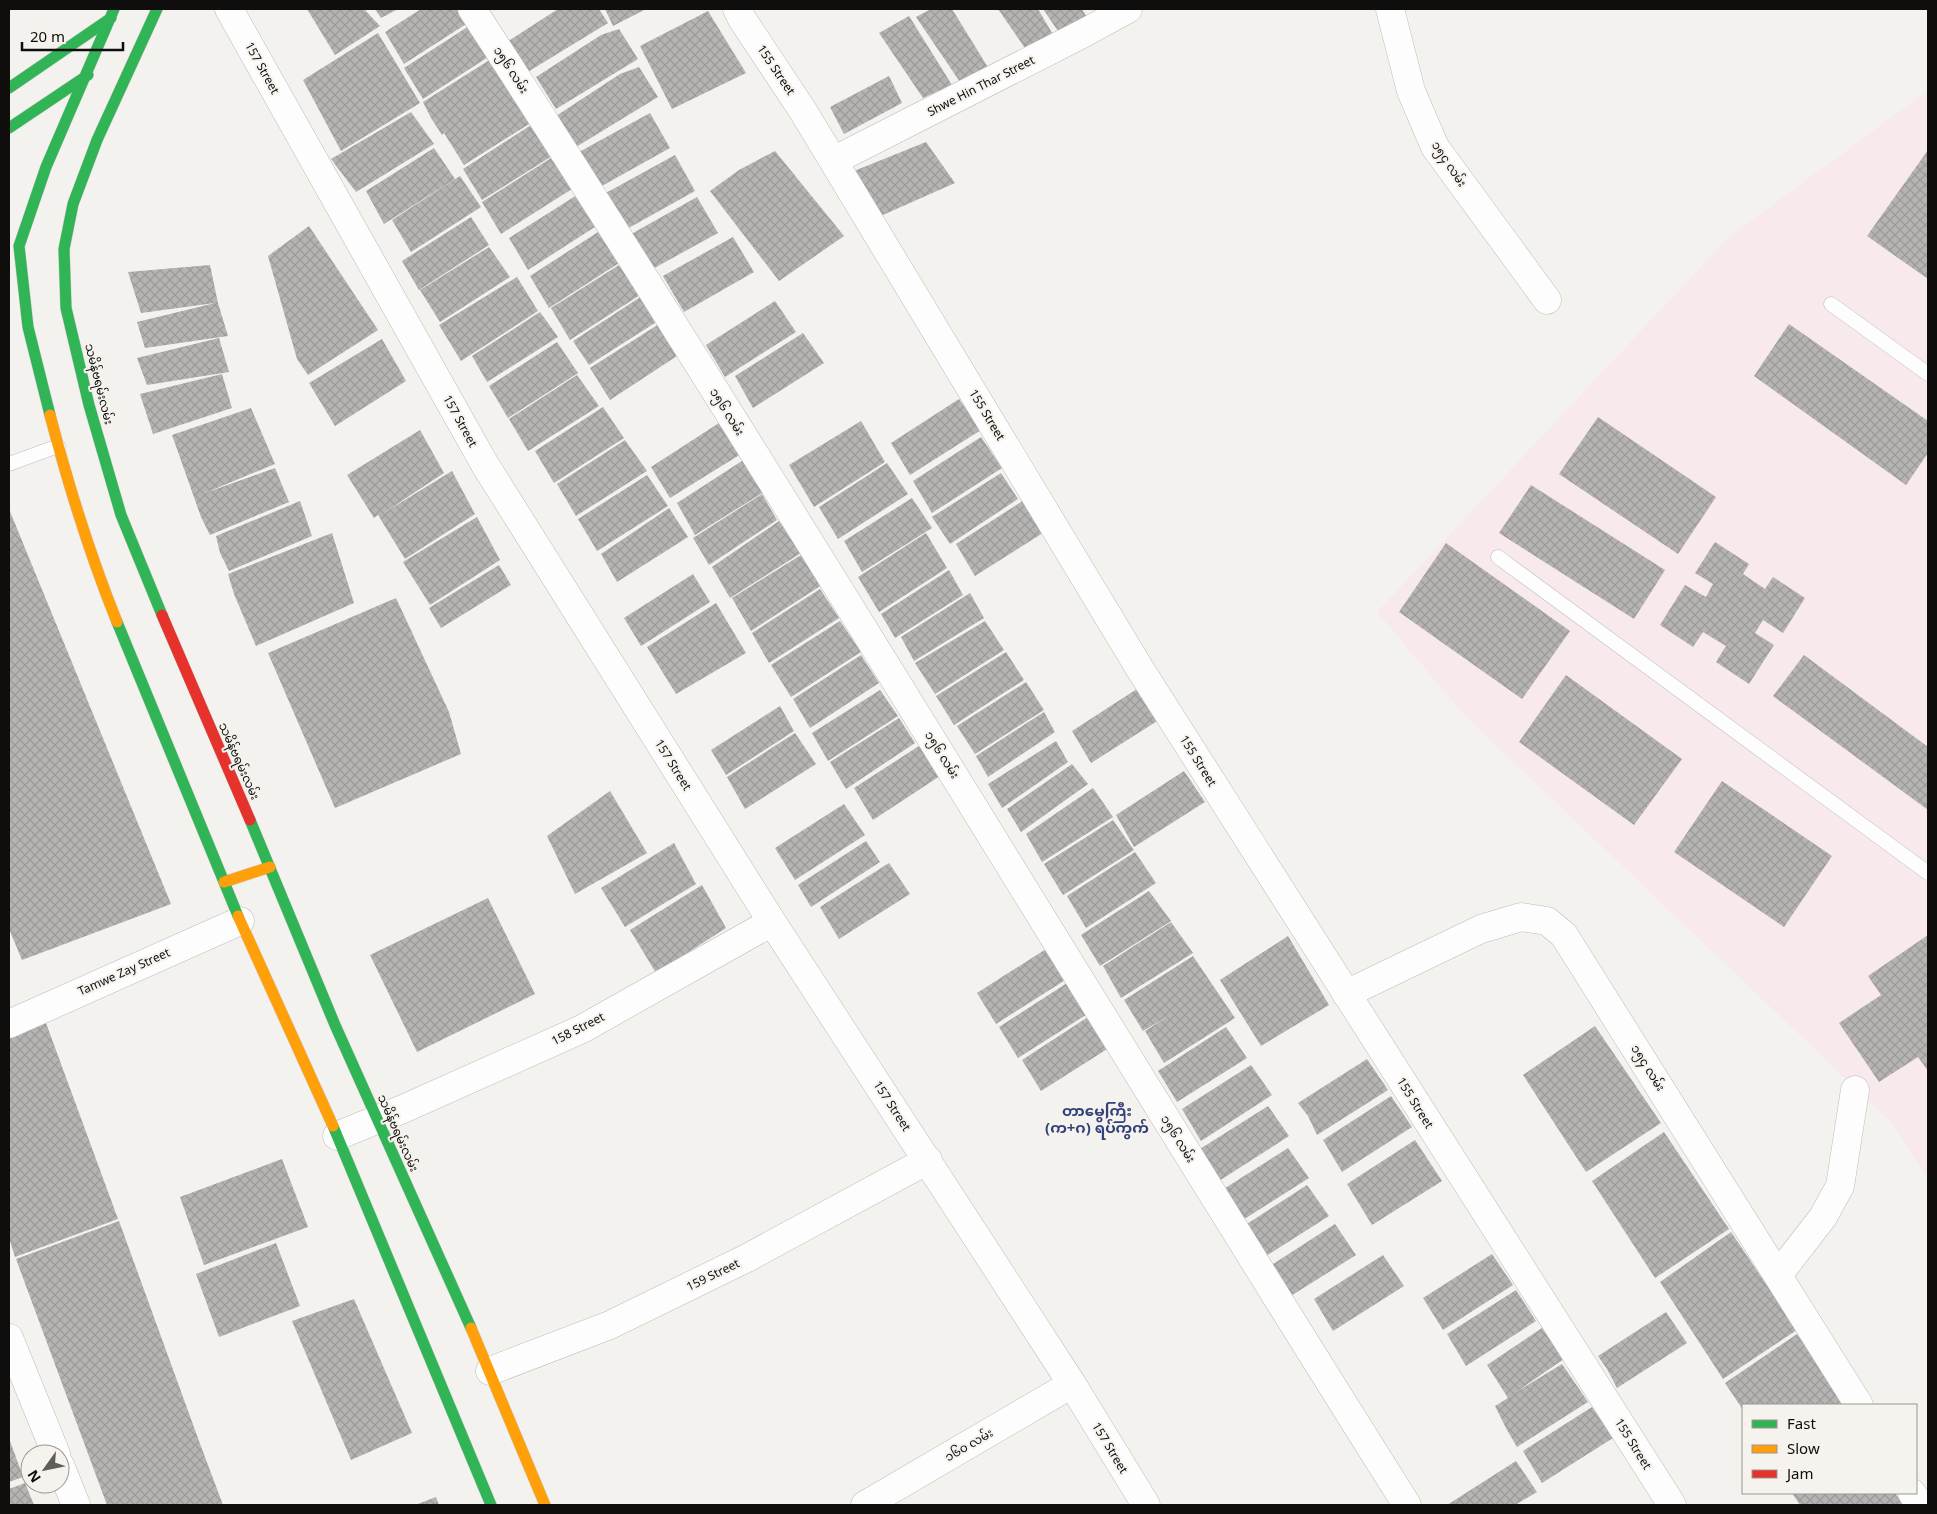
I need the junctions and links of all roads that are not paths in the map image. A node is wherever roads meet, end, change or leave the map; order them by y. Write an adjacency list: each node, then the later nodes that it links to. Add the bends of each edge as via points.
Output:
1 (114, 9): 10 (main road)
2 (121, 9): 10 (main road)
3 (157, 9): 11 (main road, သမိန်ဗရမ်းလမ်း)
4 (168, 9): 11 (main road)
5 (229, 9): 30 (street, 157 Street, via 484,463)
6 (472, 9): 50 (street, ၁၅၆ လမ်း, via 962,786 1260,1272)
7 (737, 9): 17 (street, 155 Street)
8 (1128, 9): 17 (street, Shwe Hin Thar Street)
9 (1390, 9): 20 (street, ၁၅၄ လမ်း, via 1411,92 1435,146)
10 (108, 21): 14 (main road); 15 (main road)
11 (148, 27): 12 (main road); 26 (main road, သမိန်ဗရမ်းလမ်း, via 97,140 73,204 64,249 66,308 89,405 121,514)
12 (132, 40)
13 (101, 64): 14 (main road)
14 (86, 77): 16 (main road); 19 (main road, via 46,167)
15 (9, 88)
16 (9, 128)
17 (833, 161): 31 (street, 155 Street, via 1140,669)
18 (9, 235): 19 (main road)
19 (19, 246): 23 (main road, via 28,327)
20 (1547, 300)
21 (1831, 304): 22 (lane)
22 (1928, 374)
23 (58, 446): 24 (lane); 28 (main road, via 103,588)
24 (9, 464)
25 (1498, 557): 27 (lane)
26 (270, 867): 28 (main road); 34 (main road, သမိန်ဗရမ်းလမ်း, via 318,995)
27 (1928, 873)
28 (224, 882): 29 (main road)
29 (240, 920): 32 (street, Tamwe Zay Street); 35 (main road, via 287,1011)
30 (772, 922): 34 (street, 158 Street, via 582,1028); 36 (street, 157 Street)
31 (1346, 994): 37 (street, ၁၅၄ လမ်း, via 1481,929 1521,917 1547,921 1564,935); 51 (street, 155 Street)
32 (9, 1024)
33 (1855, 1090): 37 (street, via 1840,1186 1822,1217)
34 (377, 1120): 35 (street, 158 Street); 39 (main road, သမိန်ဗရမ်းလမ်း)
35 (337, 1136): 46 (main road)
36 (928, 1160): 39 (street, 159 Street, via 747,1258 610,1325); 40 (street, 157 Street)
37 (1778, 1275): 41 (street, ၁၅၄ လမ်း)
38 (9, 1338): 42 (street)
39 (490, 1372): 47 (main road, သမိန်ဗရမ်းလမ်း)
40 (1072, 1384): 48 (street, ၁၆၀ လမ်း); 49 (street, 157 Street)
41 (1858, 1404)
42 (52, 1444)
43 (70, 1490): 45 (street)
44 (1913, 1494): 52 (street)
45 (76, 1505)
46 (491, 1505)
47 (545, 1505)
48 (865, 1505)
49 (1146, 1505)
50 (1408, 1505)
51 (1672, 1505)
52 (1920, 1505)

